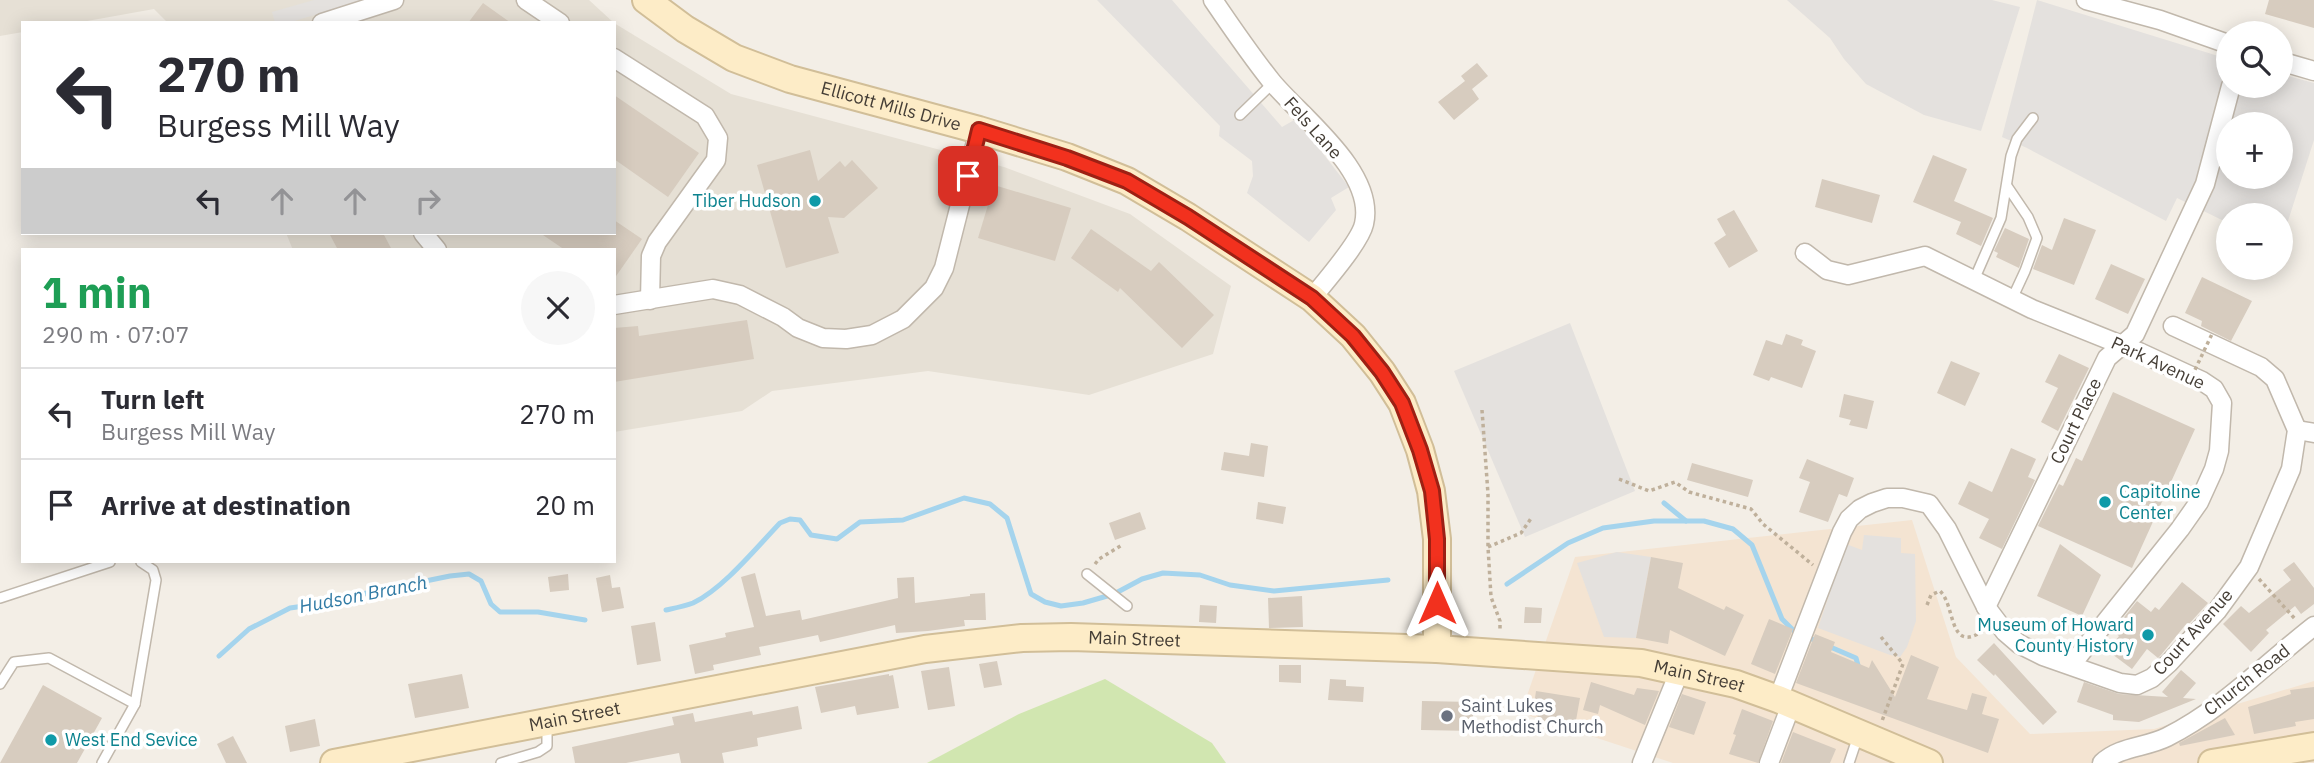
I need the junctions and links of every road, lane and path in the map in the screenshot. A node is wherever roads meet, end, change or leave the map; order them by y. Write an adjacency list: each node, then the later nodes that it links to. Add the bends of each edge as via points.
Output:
1 (394, 0): 6 (street)
2 (526, 0): 7 (street)
3 (646, 0): 16 (main road, Ellicott Mills Drive, via 734,58 790,79)
4 (1213, 0): 12 (street, Fels Lane)
5 (2086, 0): 8 (street)
6 (333, 21)
7 (557, 21)
8 (2216, 40)
9 (616, 59): 22 (street, via 705,116 718,138 716,160 651,256)
10 (2293, 65): 11 (street)
11 (2314, 71)
12 (1273, 83): 14 (lane); 20 (street, Fels Lane, via 1332,143 1364,198 1364,228)
13 (2228, 98): 26 (street, Court Place, via 2205,184 2135,334)
14 (1240, 114)
15 (2032, 118): 17 (lane, via 2017,139)
16 (979, 130): 20 (main road, Ellicott Mills Drive, via 1127,181); 22 (street, via 944,268 934,288 891,327 846,340 823,338 740,295 713,289)
17 (2007, 186): 19 (lane, via 2001,218); 21 (lane, via 2037,238)
18 (1805, 253): 19 (street, Park Avenue, via 1827,270 1848,275 1925,256)
19 (1974, 280): 21 (street, Park Avenue)
20 (1312, 298): 47 (main road, Ellicott Mills Drive, via 1353,336 1382,372 1402,403 1420,450 1432,491 1437,539)
21 (2012, 299): 26 (street, Park Avenue)
22 (650, 300): 23 (street)
23 (616, 305)
24 (2173, 326): 29 (street, via 2261,367 2275,379)
25 (2213, 334): 27 (path, bridge)
26 (2121, 345): 27 (street, Park Avenue); 42 (street, Court Place, via 2108,358)
27 (2192, 376): 48 (street, Park Avenue, via 2214,389 2222,403 2214,469 2180,529)
28 (1482, 410): 33 (path)
29 (2305, 432): 36 (street, Court Avenue)
30 (1619, 479): 38 (path, via 1649,491 1675,482 1689,492 1751,509)
31 (1532, 517): 33 (path, via 1521,533)
32 (1122, 545): 37 (path, via 1099,559)
33 (1488, 547): 45 (path, via 1491,597 1500,621)
34 (107, 563): 39 (lane)
35 (142, 563): 52 (lane, via 153,570 156,580)
36 (2249, 566): 43 (path); 48 (street, Court Avenue, via 2217,611 2152,678 2137,685 2120,683)
37 (1087, 574): 41 (lane)
38 (1825, 576): 42 (street, Court Avenue, via 1842,532 1860,509 1887,498 1918,500 1929,504 1947,529); 51 (street, Court Avenue)
39 (0, 598)
40 (1927, 605): 44 (path, via 1931,595 1940,591 1962,636 1970,638)
41 (1126, 606)
42 (1986, 607): 48 (street, Court Avenue, via 2019,644)
43 (2310, 629): 64 (street, Church Road, via 2233,696 2165,738 2117,752)
44 (1986, 630)
45 (1500, 637)
46 (1881, 637): 54 (path, via 1903,664)
47 (1437, 649): 49 (main road, Main Street, via 1642,663); 53 (main road, Main Street, via 1022,638 925,649)
48 (2072, 664)
49 (1680, 670): 51 (main road, Main Street); 60 (street)
50 (0, 684): 52 (lane, via 15,662 49,658)
51 (1784, 702): 55 (main road, Main Street); 61 (street, Court Avenue)
52 (135, 704): 57 (lane)
53 (547, 721): 58 (main road, Main Street); 59 (lane, via 547,746)
54 (1882, 721)
55 (1858, 734): 62 (lane); 63 (main road, Main Street)
56 (2314, 746): 65 (main road)
57 (102, 763)
58 (334, 763)
59 (501, 763)
60 (1642, 763)
61 (1769, 763)
62 (1849, 763)
63 (1929, 763)
64 (2102, 763)
65 (2212, 763)

